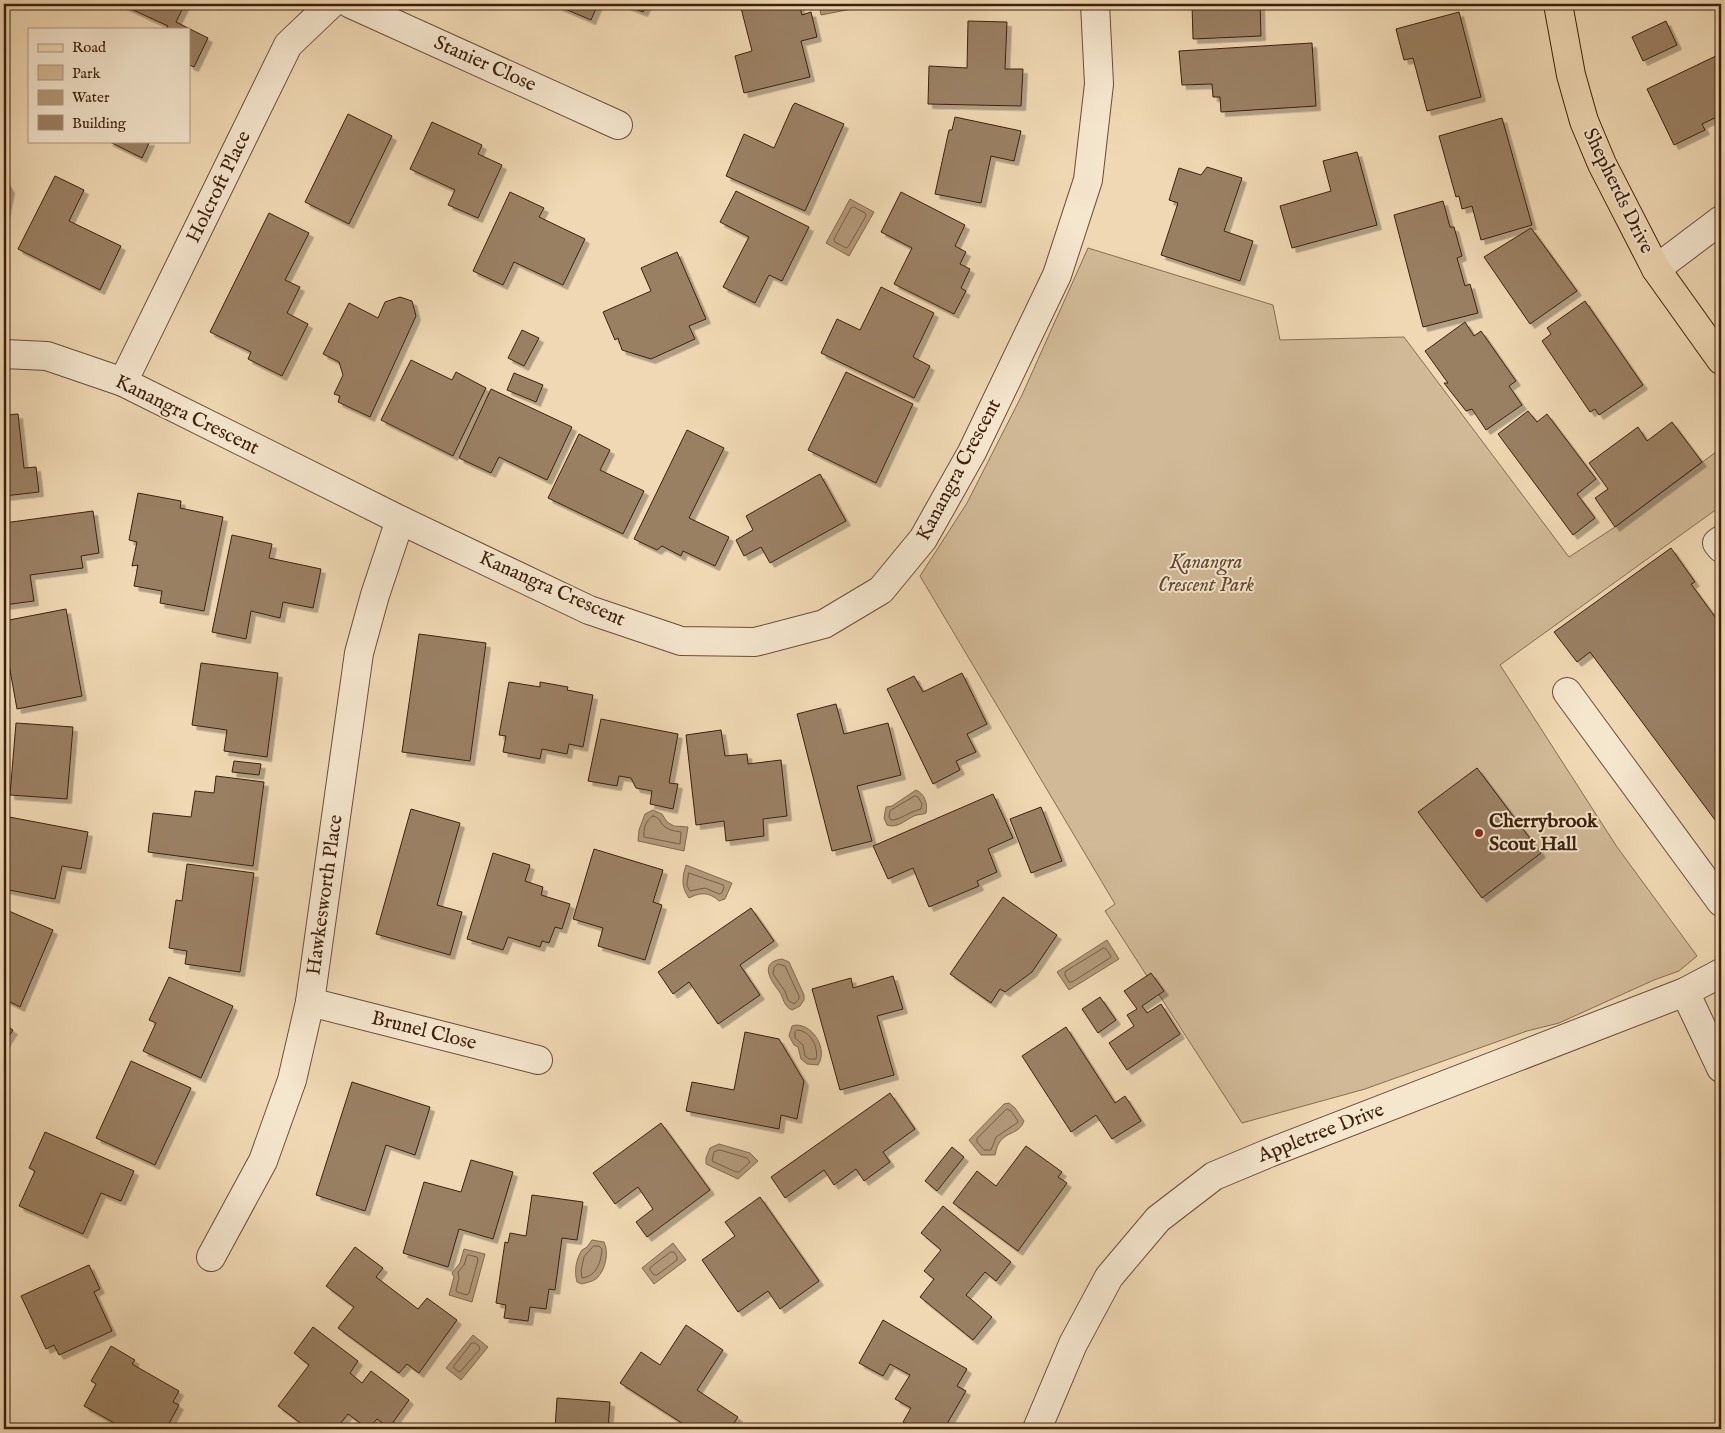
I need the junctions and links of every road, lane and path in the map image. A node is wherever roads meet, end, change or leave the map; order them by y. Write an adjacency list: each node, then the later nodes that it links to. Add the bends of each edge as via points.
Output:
1 (331, 4): 10 (street, Holcroft Place, via 288,44)
2 (351, 4): 5 (street, Stanier Close)
3 (1095, 4): 11 (street, Kanangra Crescent, via 1099,84 1088,180 1057,275 948,496 923,539 881,590 824,624 755,642 681,641 589,610)
4 (1558, 4): 7 (main road, Shepherds Drive, via 1571,75 1584,121 1602,164)
5 (618, 125)
6 (1721, 220): 7 (street)
7 (1656, 269): 9 (main road, Shepherds Drive)
8 (4, 354): 10 (street, Kanangra Crescent, via 47,356)
9 (1721, 360)
10 (123, 382): 11 (street, Kanangra Crescent)
11 (400, 520): 18 (street, Hawkesworth Place, via 359,653)
12 (1721, 540): 13 (street, via 1717,543)
13 (1721, 548)
14 (1567, 692): 15 (street)
15 (1721, 902)
16 (1721, 973): 17 (street, Appletree Drive)
17 (1685, 992): 20 (street); 22 (street, Appletree Drive, via 1214,1176 1158,1219 1108,1277 1073,1344)
18 (310, 1002): 19 (street, Brunel Close); 21 (street, Hawkesworth Place, via 292,1080 263,1161)
19 (538, 1060)
20 (1721, 1068)
21 (211, 1257)
22 (1037, 1429)

